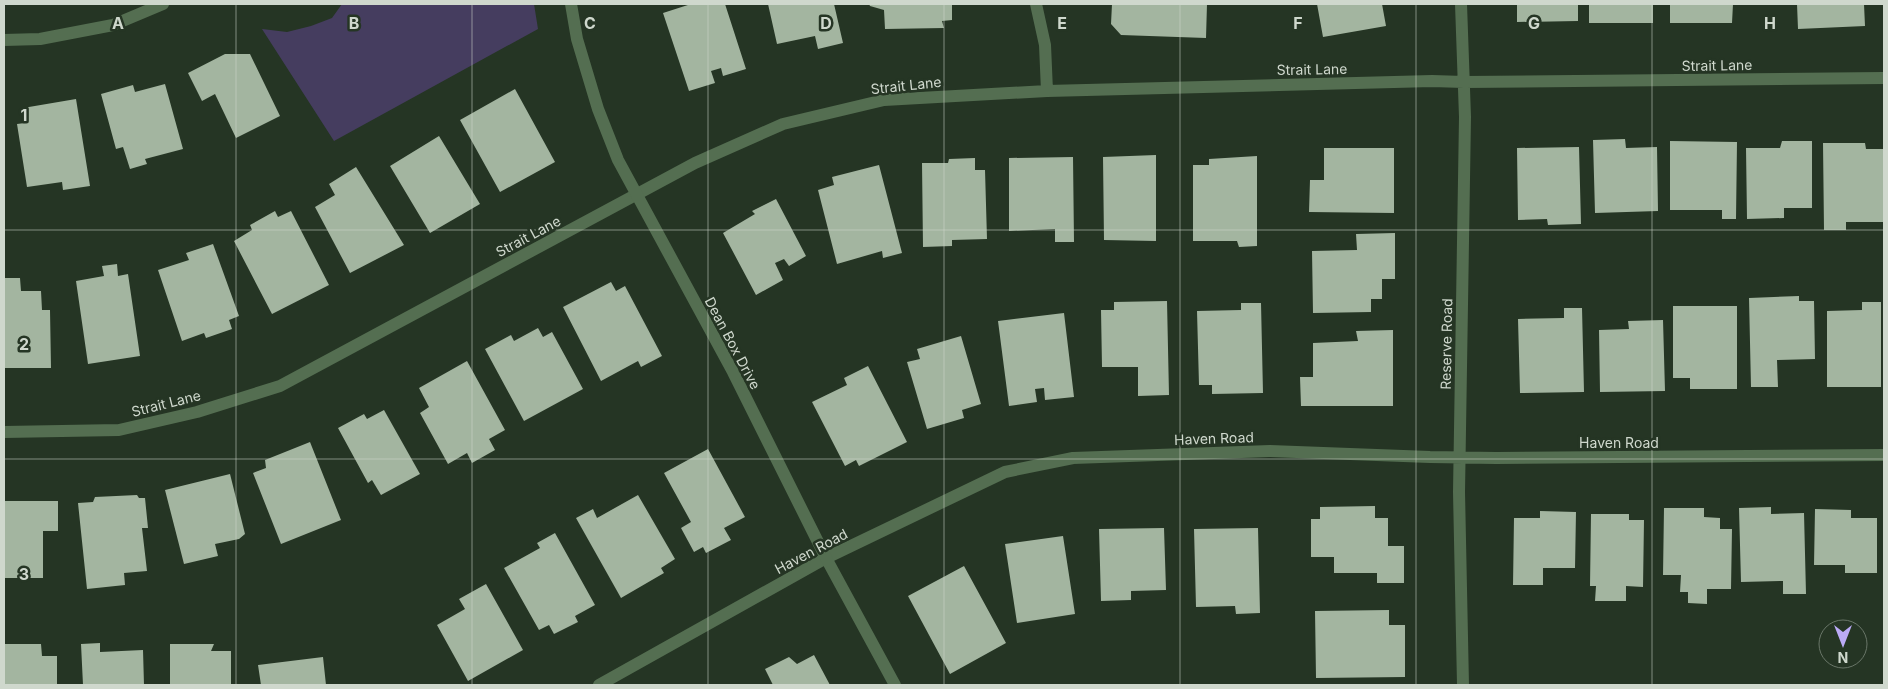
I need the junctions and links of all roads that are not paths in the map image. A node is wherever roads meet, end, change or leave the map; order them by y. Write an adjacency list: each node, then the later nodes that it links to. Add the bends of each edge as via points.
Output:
1 (163, 4): 5 (street, via 113,25 40,39)
2 (571, 4): 9 (street, Dean Box Drive, via 577,39 598,109)
3 (1036, 4): 8 (street, via 1045,45)
4 (1461, 4): 7 (street, Reserve Road)
5 (4, 40)
6 (1884, 78): 7 (street, Strait Lane)
7 (1464, 82): 8 (street, Strait Lane); 12 (street, Reserve Road)
8 (1047, 91): 9 (street, Strait Lane, via 884,100 784,124 695,163)
9 (636, 196): 10 (street, Strait Lane, via 280,386 197,412 119,430); 13 (street, Dean Box Drive, via 733,372)
10 (4, 432)
11 (1884, 455): 12 (street, Haven Road)
12 (1460, 457): 13 (street, Haven Road, via 1270,451 1073,458 1004,472); 16 (street, Reserve Road)
13 (826, 558): 14 (street, Haven Road); 15 (street, Dean Box Drive)
14 (599, 685)
15 (895, 685)
16 (1462, 685)

